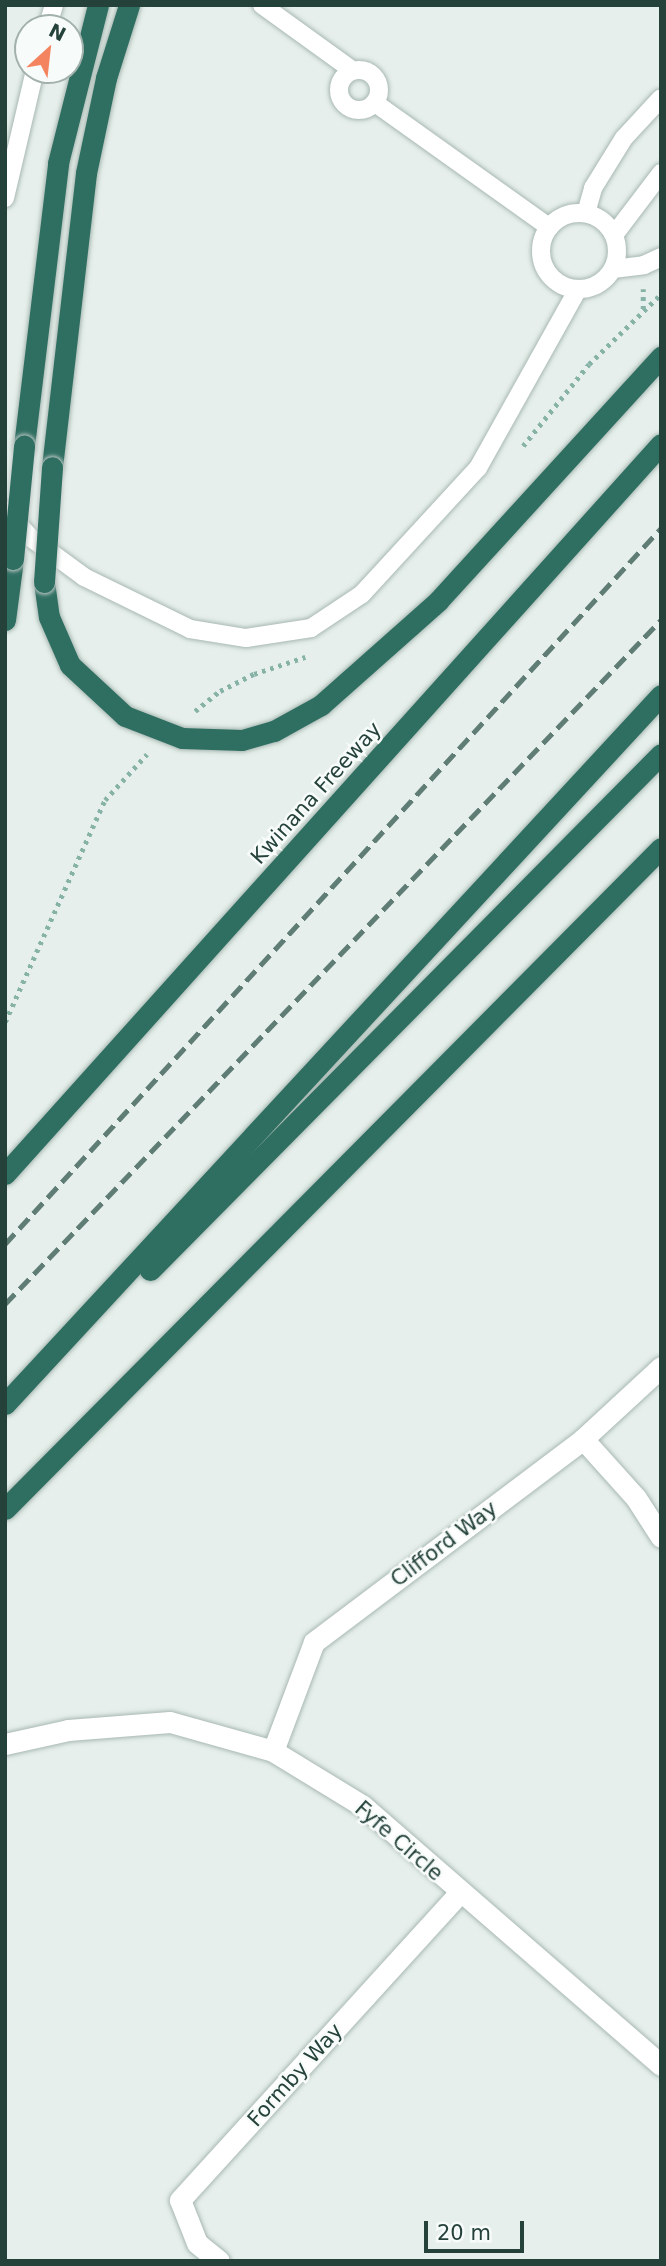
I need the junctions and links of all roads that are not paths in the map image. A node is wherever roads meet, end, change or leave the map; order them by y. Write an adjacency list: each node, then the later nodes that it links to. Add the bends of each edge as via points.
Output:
1 (98, 5): 19 (highway, bridge, via 58,163)
2 (129, 5): 16 (highway, bridge, via 106,78 86,173 52,467 44,582 49,617 70,665 125,716 182,738 242,740 274,731 321,705 438,601)
3 (262, 5): 4 (lane)
4 (352, 70): 7 (lane, via 375,77 380,89); 7 (lane, via 341,79 340,99 357,110)
5 (32, 84): 9 (lane)
6 (661, 98): 10 (lane, via 624,138 593,188)
7 (375, 103): 11 (lane)
8 (661, 173): 12 (lane)
9 (5, 198)
10 (586, 213): 11 (lane, via 565,215); 12 (lane, via 603,220)
11 (549, 228): 15 (lane, via 542,261 556,281)
12 (614, 235): 14 (lane, via 618,252)
13 (661, 257): 14 (lane)
14 (613, 270): 15 (lane, via 598,284)
15 (578, 289): 18 (lane, via 478,468 362,594 311,628 246,638 190,629 84,577 31,538)
16 (661, 357)
17 (661, 444): 23 (highway, Kwinana Freeway)
18 (5, 510)
19 (5, 620)
20 (661, 695): 25 (highway)
21 (661, 754): 26 (highway)
22 (661, 848): 28 (highway)
23 (5, 1174)
24 (661, 1367): 27 (street, Clifford Way)
25 (5, 1404)
26 (5, 1416)
27 (583, 1439): 29 (street, via 636,1498); 31 (street, Clifford Way, via 314,1642)
28 (5, 1509)
29 (661, 1537)
30 (5, 1745): 31 (street, Fyfe Circle, via 68,1730 170,1722)
31 (273, 1751): 32 (street, Fyfe Circle, via 363,1807)
32 (459, 1893): 33 (street, Fyfe Circle); 34 (street, Formby Way, via 180,2200 197,2243)
33 (661, 2065)
34 (219, 2261)

